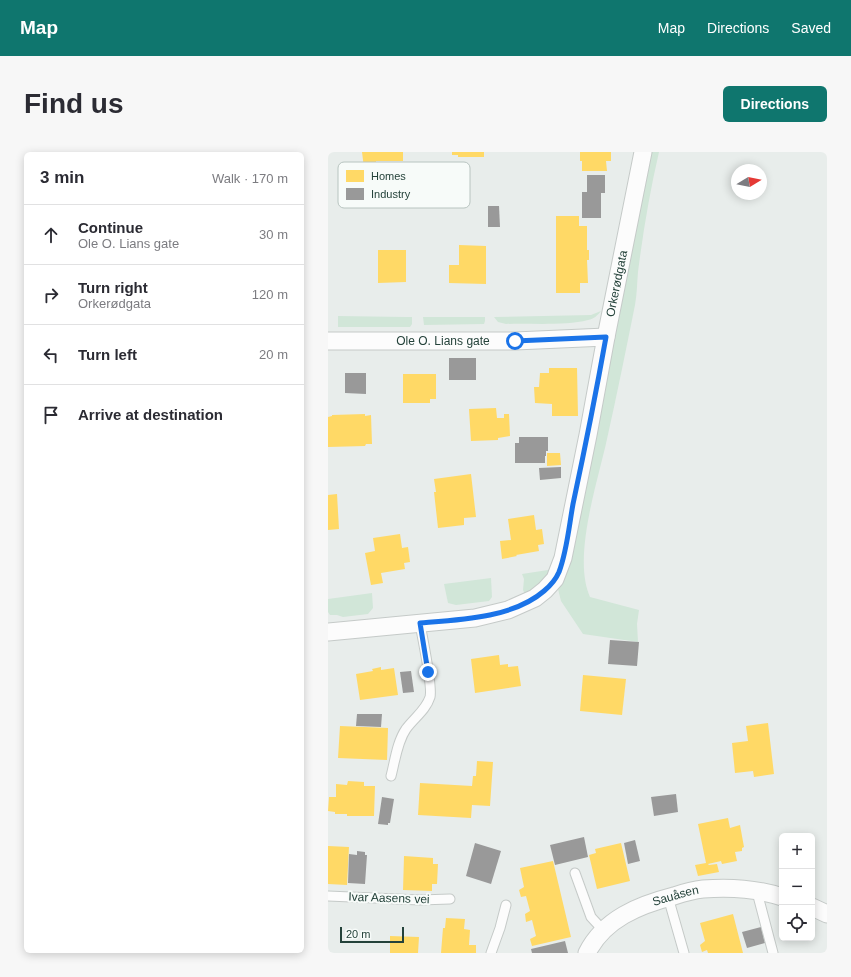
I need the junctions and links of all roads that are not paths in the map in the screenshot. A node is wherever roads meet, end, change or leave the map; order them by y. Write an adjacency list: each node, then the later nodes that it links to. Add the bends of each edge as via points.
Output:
1 (643, 152): 2 (street, Orkerødgata)
2 (606, 337): 3 (street, Ole O. Lians gate, via 515,341); 4 (street, Orkerødgata, via 563,558 555,580 535,598 508,610 475,618)
3 (328, 341)
4 (420, 623): 5 (street, Orkerødgata); 6 (lane, via 430,696 426,707 406,728)
5 (328, 632)
6 (391, 776)
7 (575, 873): 16 (lane, via 591,917)
8 (758, 892): 10 (street, Sauåsen); 11 (street, Sauåsen, via 702,889); 20 (lane)
9 (328, 896): 12 (lane, Ivar Aasens vei)
10 (779, 896)
11 (668, 897): 16 (street, Sauåsen, via 634,909); 19 (lane)
12 (450, 899)
13 (506, 905): 17 (lane)
14 (815, 908): 15 (street)
15 (827, 914)
16 (603, 930): 18 (street, Sauåsen)
17 (491, 953)
18 (587, 953)
19 (684, 953)
20 (773, 953)

